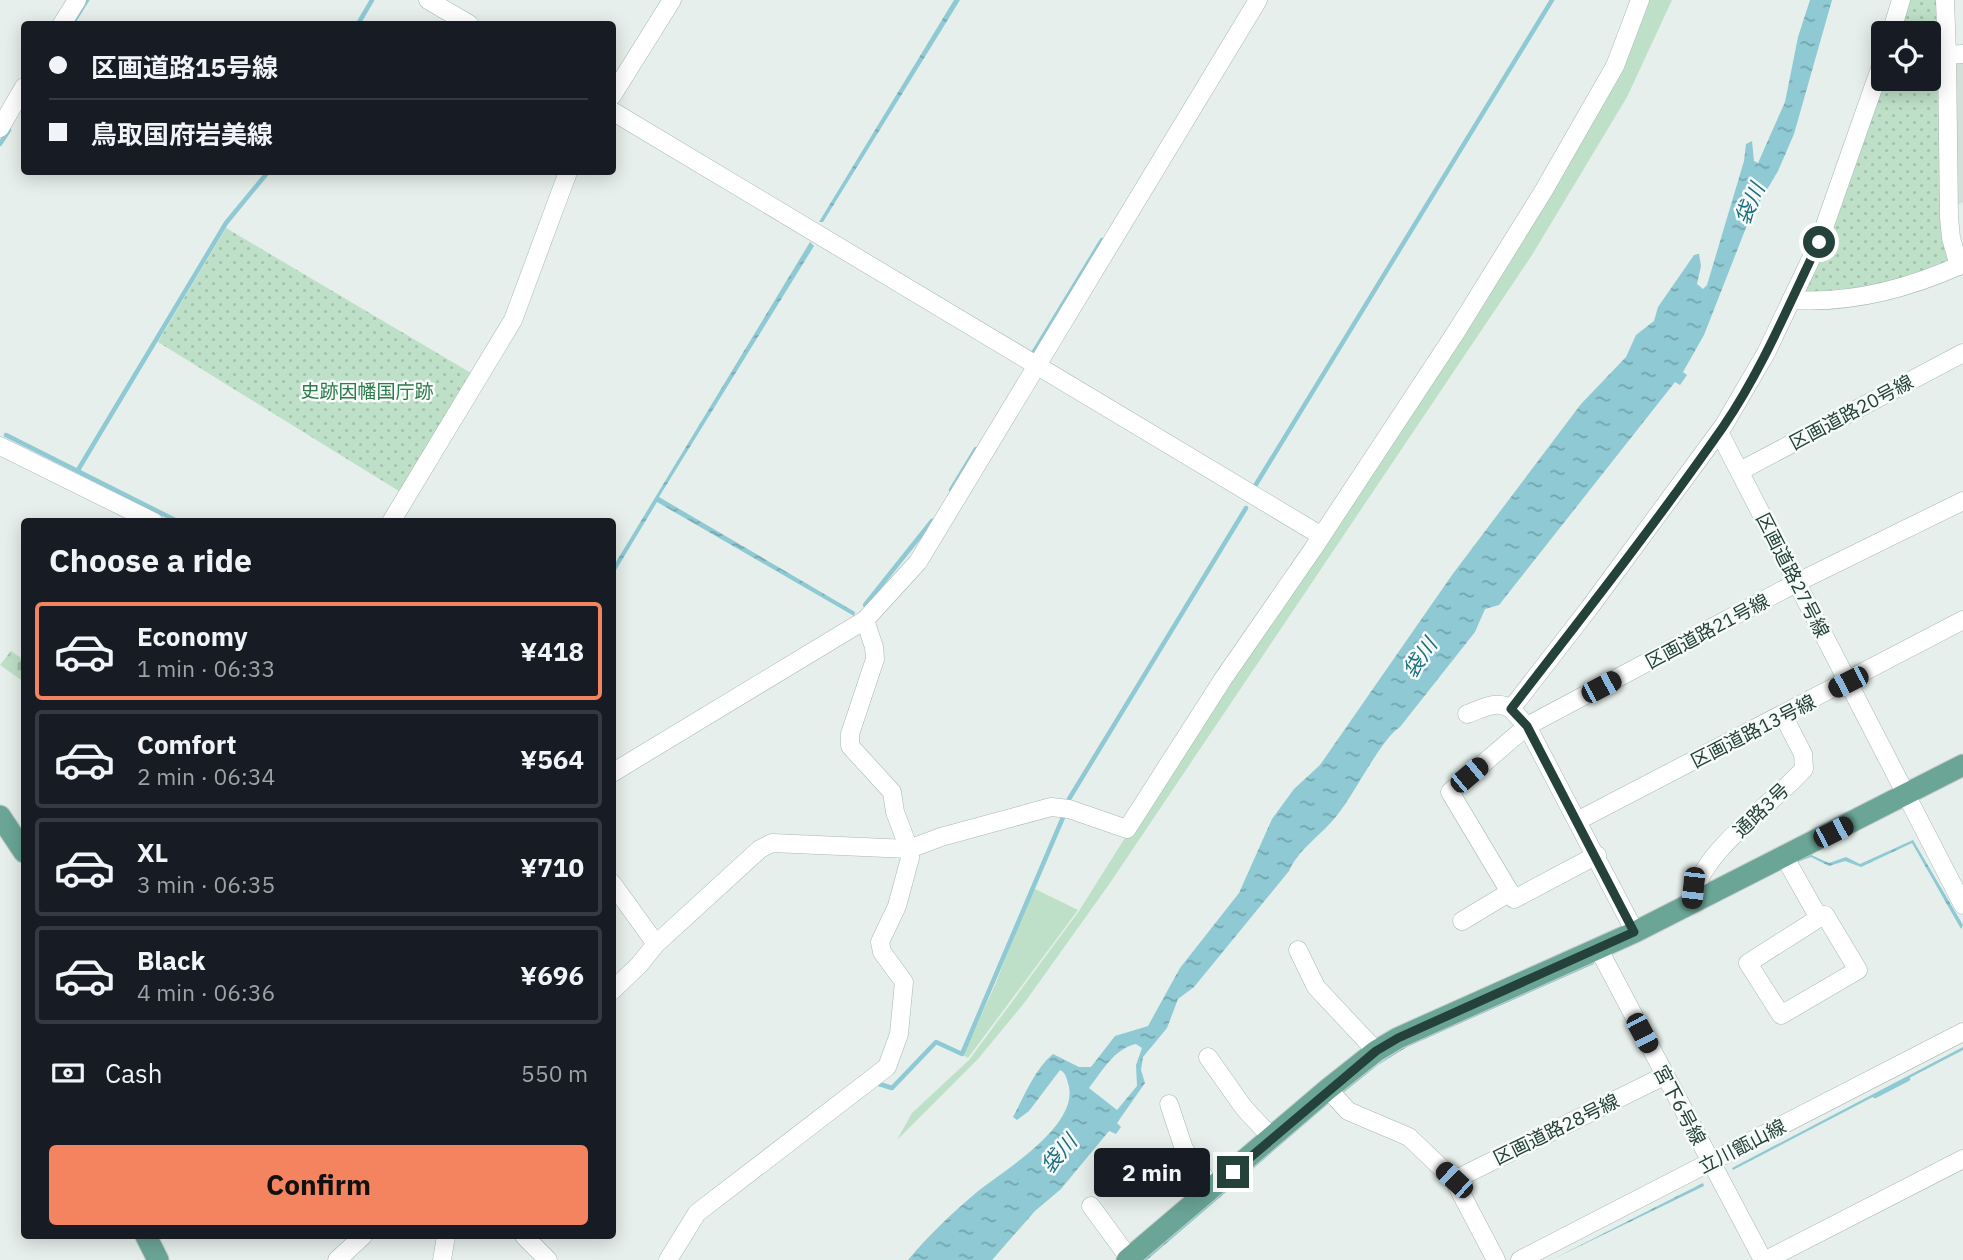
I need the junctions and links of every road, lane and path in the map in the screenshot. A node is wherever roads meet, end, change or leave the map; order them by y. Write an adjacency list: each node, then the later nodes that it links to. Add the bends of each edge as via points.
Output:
1 (77, 0): 8 (street)
2 (428, 0): 9 (street)
3 (672, 0): 12 (street)
4 (1258, 0): 21 (street)
5 (1640, 0): 28 (street, via 1615,66 1544,190 1456,332)
6 (1901, 0): 10 (street)
7 (1945, 0): 11 (street)
8 (64, 21)
9 (464, 21)
10 (1895, 21)
11 (1955, 55): 18 (street, via 1949,217)
12 (616, 90)
13 (1872, 91): 19 (street, via 1819,242)
14 (21, 92): 16 (street)
15 (616, 113): 21 (street)
16 (0, 128)
17 (567, 175): 27 (street, via 513,320)
18 (1961, 265): 19 (street, via 1877,295 1821,302)
19 (1791, 300): 22 (street)
20 (1963, 353): 24 (street, 区画道路20号線)
21 (1036, 366): 28 (street); 30 (street, via 918,562)
22 (1719, 432): 24 (street, 区画道路27号線); 33 (street)
23 (0, 446): 26 (street)
24 (1740, 471): 29 (street, 区画道路27号線)
25 (1963, 501): 29 (street, 区画道路21号線)
26 (146, 518)
27 (393, 518)
28 (1320, 535): 43 (street, via 1126,829 1051,807)
29 (1796, 583): 32 (street, 区画道路27号線); 36 (street, 区画道路21号線)
30 (865, 620): 38 (street); 43 (street, via 875,659 850,746 892,792)
31 (1963, 620): 32 (street, 区画道路13号線)
32 (1848, 682): 35 (street, 区画道路13号線); 39 (street, 区画道路27号線)
33 (1511, 709): 34 (street, via 1493,704); 36 (street)
34 (1467, 714)
35 (1783, 715): 41 (street, 区画道路13号線); 49 (street, 通路3号, via 1803,754 1804,769 1709,863 1693,888)
36 (1527, 726): 41 (street); 47 (street, 区画道路21号線, via 1450,792)
37 (1963, 765): 39 (main road)
38 (616, 771)
39 (1906, 795): 45 (main road); 48 (street, 区画道路27号線)
40 (0, 816): 42 (main road)
41 (1579, 820): 44 (street)
42 (21, 848)
43 (909, 849): 53 (street, via 772,843); 78 (street, via 897,906 880,942 904,982 899,1034 887,1068 697,1213)
44 (1597, 855): 47 (street, via 1514,899); 52 (street)
45 (1784, 856): 49 (main road); 50 (street)
46 (616, 889): 53 (street)
47 (1510, 892): 51 (street)
48 (1961, 896)
49 (1692, 903): 52 (main road)
50 (1819, 918): 50 (street, via 1825,915 1858,970 1781,1015 1748,963)
51 (1462, 921)
52 (1634, 932): 54 (main road)
53 (656, 944): 56 (street)
54 (1598, 948): 58 (main road); 60 (street, 宮下6号線)
55 (1298, 950): 58 (street, via 1316,988)
56 (616, 987)
57 (1963, 1032): 65 (street, 立川甑山線)
58 (1376, 1051): 61 (main road)
59 (1208, 1057): 63 (street)
60 (1664, 1076): 65 (street, 宮下6号線); 66 (street, 区画道路28号線)
61 (1328, 1089): 63 (main road); 66 (street, via 1348,1111 1409,1137)
62 (1169, 1104): 67 (street, via 1184,1149)
63 (1272, 1138): 67 (main road)
64 (1963, 1159): 81 (street)
65 (1710, 1163): 80 (street, 立川甑山線); 81 (street, 宮下6号線)
66 (1454, 1180): 79 (street)
67 (1213, 1189): 73 (main road)
68 (1091, 1206): 73 (street)
69 (148, 1239): 74 (main road)
70 (360, 1239): 75 (street)
71 (446, 1239): 76 (street)
72 (527, 1239): 77 (street)
73 (1128, 1259)
74 (158, 1260)
75 (337, 1260)
76 (442, 1260)
77 (548, 1260)
78 (668, 1260)
79 (1496, 1260)
80 (1520, 1260)
81 (1765, 1260)

